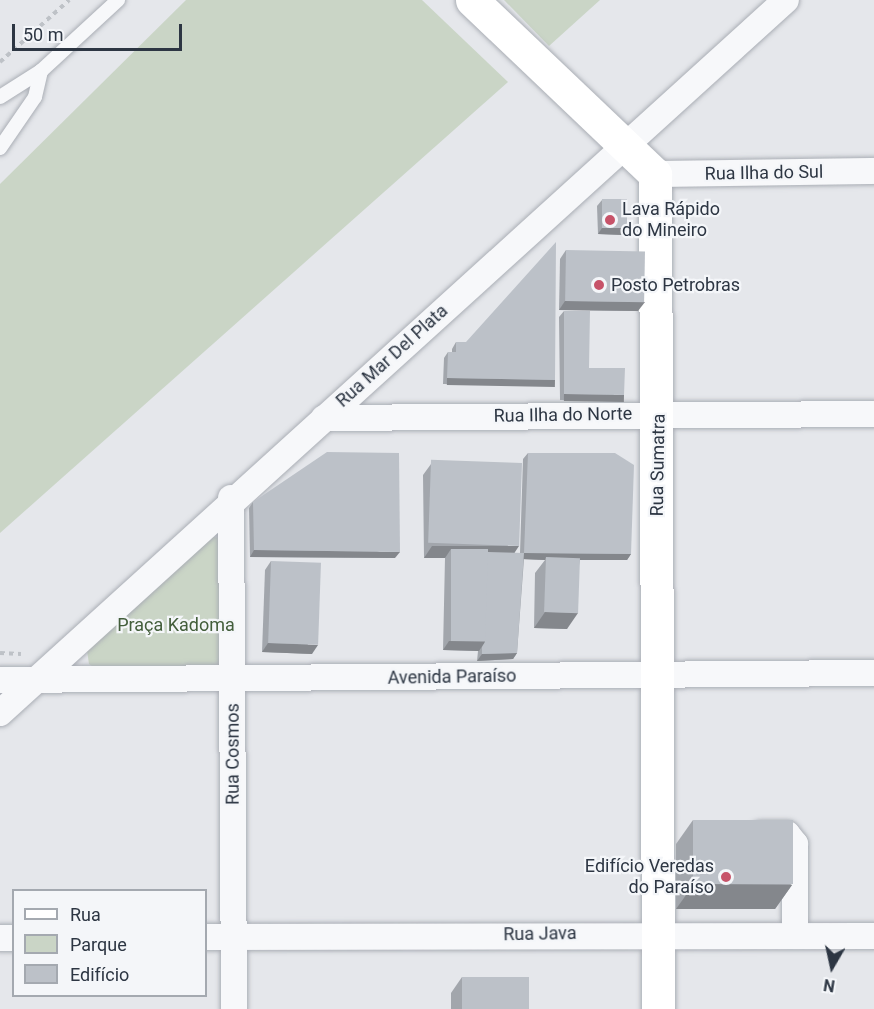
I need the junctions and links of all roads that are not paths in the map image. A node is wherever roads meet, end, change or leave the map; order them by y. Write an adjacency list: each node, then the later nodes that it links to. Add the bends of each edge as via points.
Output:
1 (118, 0): 4 (lane)
2 (472, 0): 6 (street)
3 (786, 0): 6 (street, Rua Mar Del Plata)
4 (41, 71): 5 (lane); 7 (lane, via 35,97)
5 (0, 97)
6 (622, 145): 9 (street); 12 (street, Rua Mar Del Plata)
7 (0, 147)
8 (874, 171): 9 (street, Rua Ilha do Sul)
9 (655, 174): 10 (street, Rua Sumatra)
10 (660, 413): 11 (street, Rua Ilha do Norte); 12 (street, Rua Ilha do Norte); 15 (street, Rua Sumatra)
11 (874, 414)
12 (324, 418): 13 (street, Rua Mar Del Plata)
13 (231, 498): 17 (street, Rua Cosmos); 18 (street, Rua Mar Del Plata)
14 (874, 673): 15 (street, Avenida Paraíso)
15 (655, 674): 17 (street, Avenida Paraíso); 21 (street, Rua Sumatra)
16 (0, 680): 18 (street, Avenida Paraíso)
17 (234, 680): 18 (street, Avenida Paraíso); 25 (street, Rua Cosmos)
18 (30, 683): 19 (street, Rua Mar Del Plata)
19 (0, 713)
20 (741, 834): 22 (street, via 787,834 795,844)
21 (657, 933): 22 (street, Rua Java); 25 (street, Rua Java); 27 (street, Rua Sumatra)
22 (795, 936): 23 (street, Rua Java)
23 (874, 936)
24 (207, 937): 25 (street, Rua Java)
25 (232, 937): 26 (street, Rua Cosmos)
26 (234, 1009)
27 (658, 1009)

